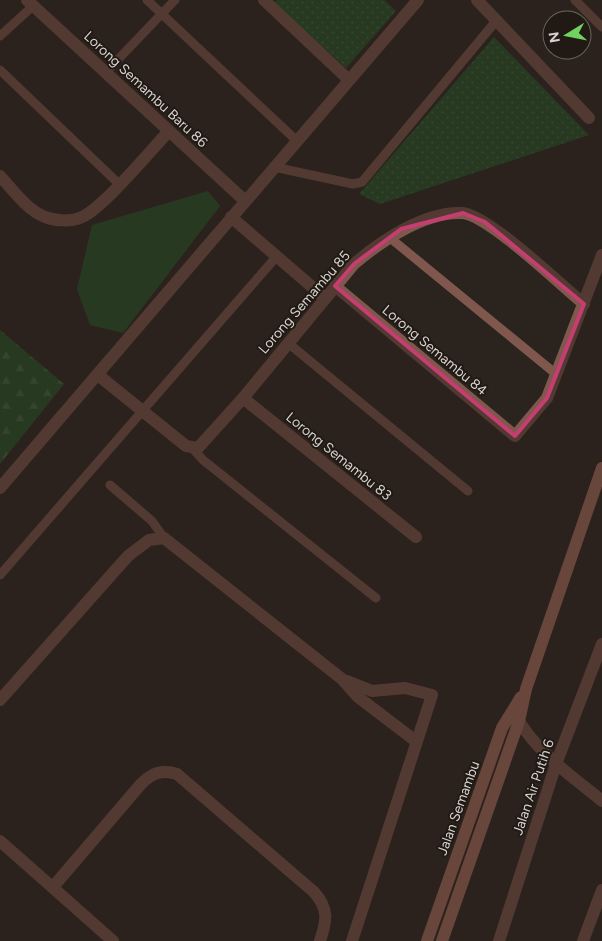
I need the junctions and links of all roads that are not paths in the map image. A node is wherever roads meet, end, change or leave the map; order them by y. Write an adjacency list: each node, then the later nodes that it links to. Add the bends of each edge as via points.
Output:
1 (147, 0): 8 (lane)
2 (175, 0): 8 (lane)
3 (418, 0): 14 (street)
4 (477, 0): 9 (street)
5 (575, 0): 10 (lane)
6 (268, 1): 14 (street)
7 (30, 3): 11 (lane); 13 (street, Lorong Semambu Baru 86)
8 (162, 14): 13 (lane); 17 (lane)
9 (496, 21): 15 (street); 18 (lane, via 362,182 353,184)
10 (602, 27)
11 (0, 36)
12 (0, 70): 20 (lane)
13 (106, 72): 16 (street, Lorong Semambu Baru 86)
14 (349, 80): 17 (street)
15 (589, 118)
16 (169, 131): 20 (street); 21 (street, Lorong Semambu Baru 86)
17 (296, 141): 18 (street)
18 (274, 167): 21 (street)
19 (0, 176): 20 (street, via 28,207 59,220 83,217)
20 (119, 184)
21 (244, 200): 22 (street)
22 (231, 217): 25 (street); 31 (street)
23 (389, 237): 26 (street, Lorong Semambu 85, via 354,264); 28 (street, Lorong Semambu 85, via 428,219 463,213 476,216); 30 (lane)
24 (602, 255): 28 (street)
25 (277, 256): 27 (street); 33 (lane)
26 (335, 286): 27 (street, Lorong Semambu 85); 30 (street, Lorong Semambu 84, via 515,436 547,398)
27 (325, 298): 29 (street, Lorong Semambu 85)
28 (584, 304): 30 (street)
29 (288, 343): 32 (street, Lorong Semambu 85); 38 (lane)
30 (556, 374)
31 (98, 375): 33 (street); 37 (street)
32 (243, 398): 34 (street, Lorong Semambu 85, via 203,444); 39 (street, Lorong Semambu 83)
33 (143, 411): 34 (street); 41 (lane)
34 (192, 448): 42 (lane)
35 (602, 468): 45 (main road, Jalan Semambu)
36 (110, 485): 40 (lane, via 152,521)
37 (0, 488)
38 (468, 490)
39 (416, 537)
40 (164, 538): 44 (street); 46 (street, via 149,540 128,556)
41 (0, 575)
42 (376, 598)
43 (602, 644): 49 (street, Jalan Air Putih 6)
44 (342, 680): 48 (street, via 358,697); 48 (street, via 372,691 405,688 432,696)
45 (526, 689): 47 (main road, Jalan Semambu); 57 (main road, Jalan Semambu, via 502,728)
46 (0, 700)
47 (520, 721): 49 (street); 58 (main road, Jalan Semambu)
48 (417, 742): 56 (street)
49 (556, 764): 50 (street); 59 (street, Jalan Air Putih 6)
50 (602, 801)
51 (0, 841): 52 (street)
52 (53, 887): 54 (street); 55 (street, via 141,784 157,772 167,771 177,774 314,892 322,901 326,914)
53 (602, 890): 60 (street)
54 (113, 941)
55 (320, 941)
56 (352, 941)
57 (427, 941)
58 (442, 941)
59 (498, 941)
60 (583, 941)

